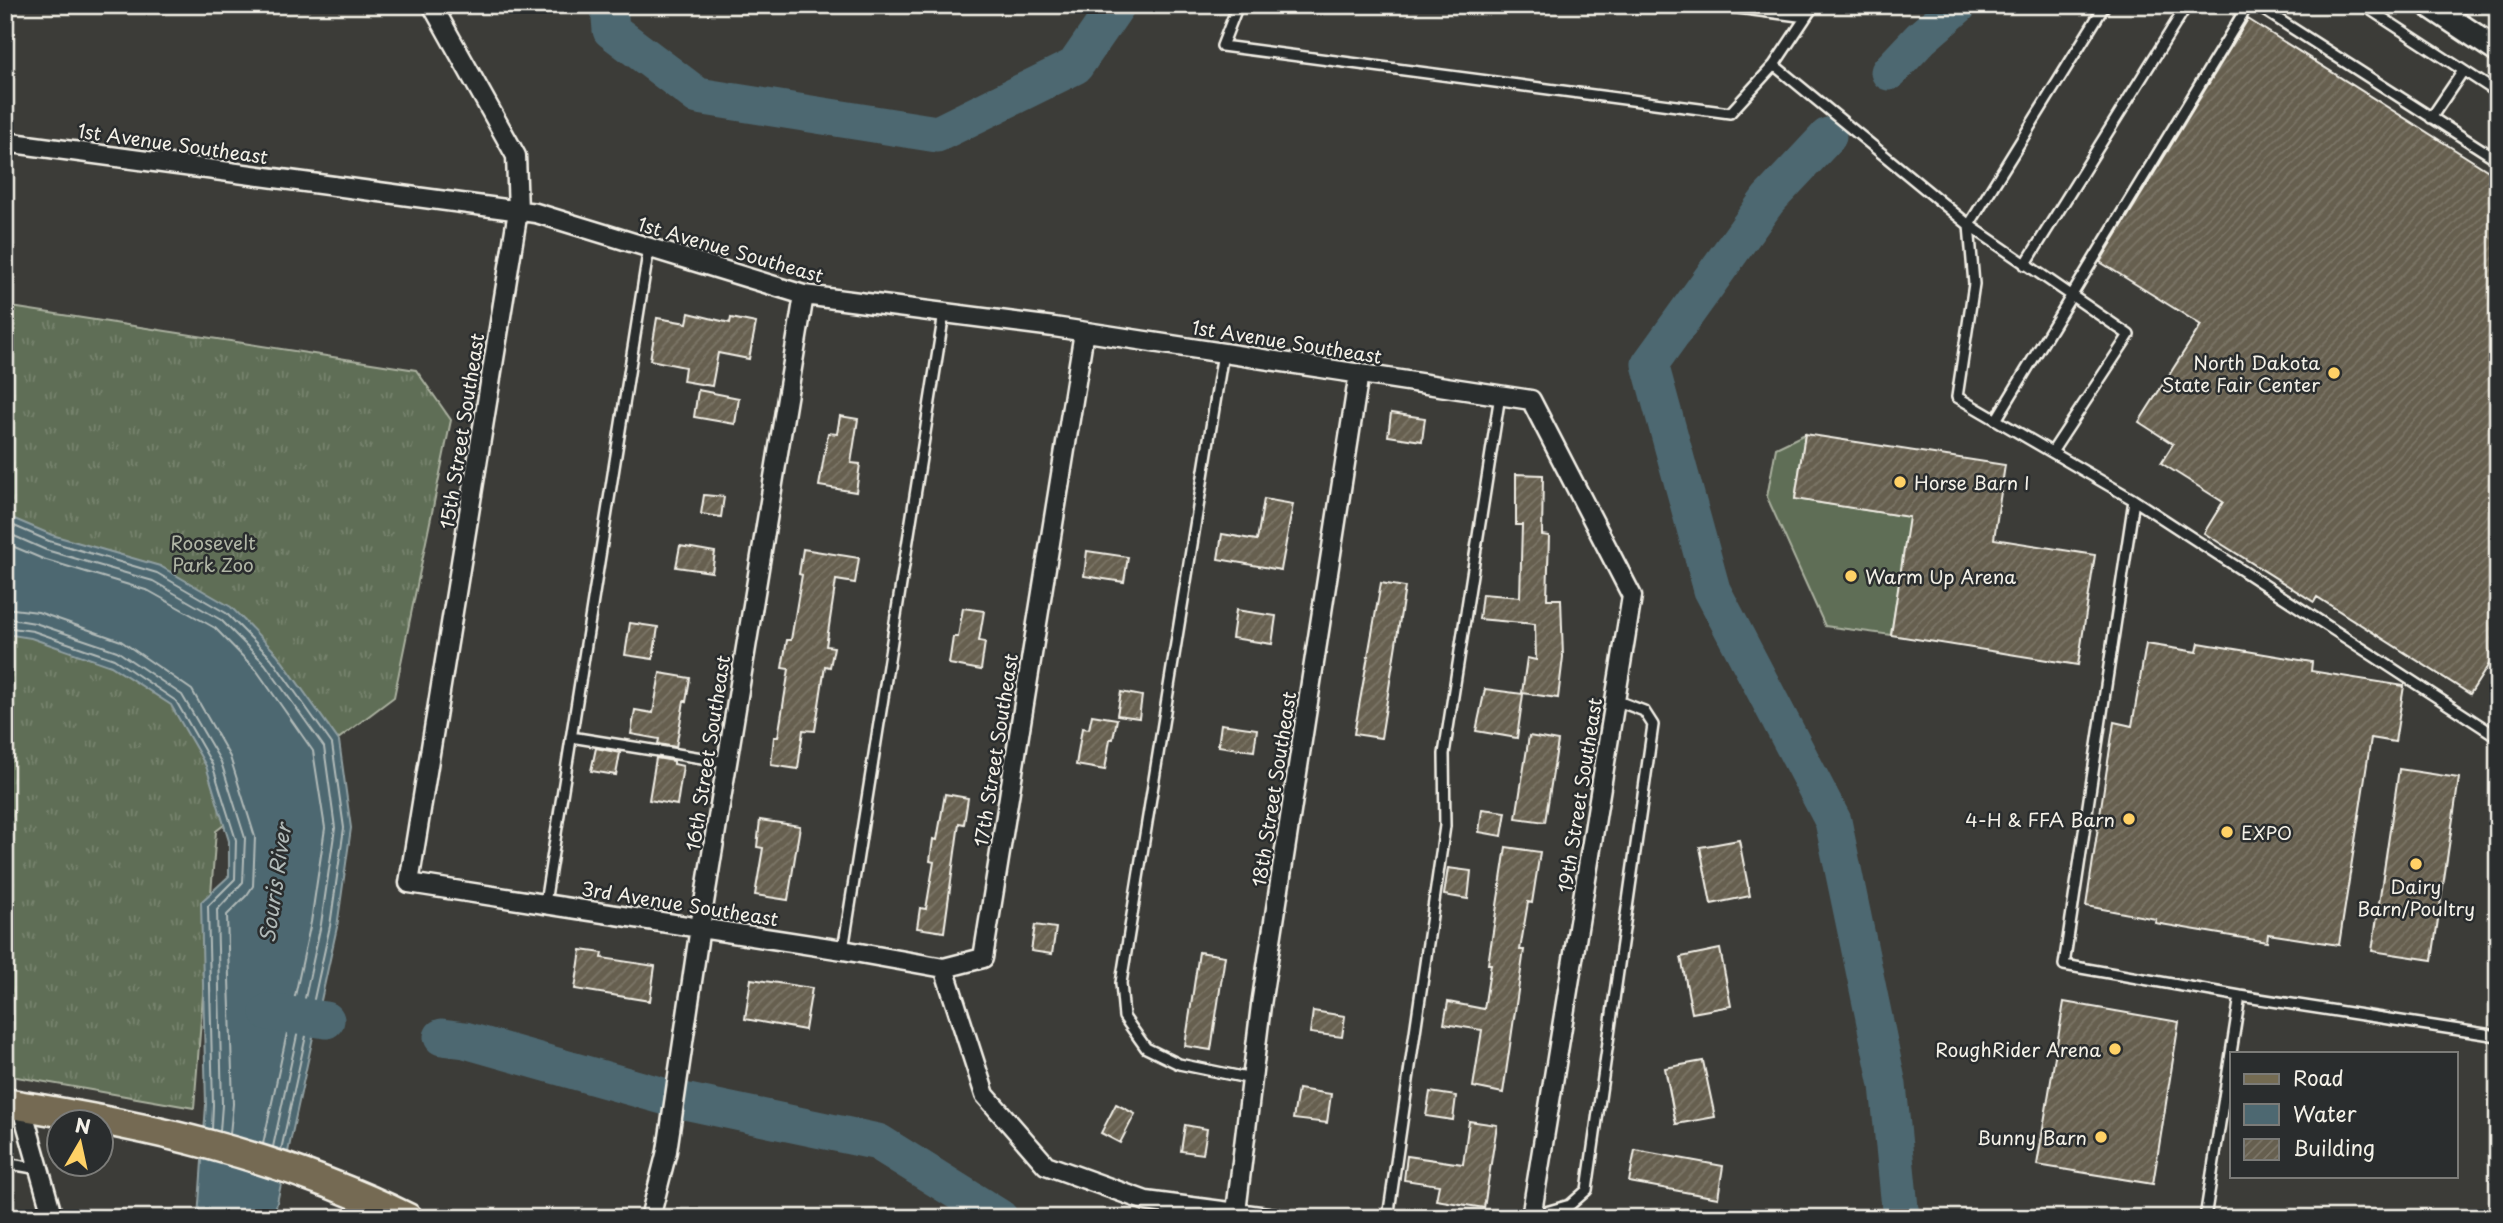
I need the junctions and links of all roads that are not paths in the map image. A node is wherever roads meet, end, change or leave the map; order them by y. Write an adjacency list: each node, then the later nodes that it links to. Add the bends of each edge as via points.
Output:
1 (432, 5): 19 (street, 15th Street Southeast, via 516,156)
2 (1238, 5): 13 (lane, via 1222,46 1730,113)
3 (1714, 5): 11 (lane)
4 (1814, 5): 11 (lane)
5 (2105, 5): 20 (lane)
6 (2186, 5): 22 (lane)
7 (2248, 5): 24 (lane)
8 (2256, 5): 16 (lane)
9 (2363, 5): 14 (lane)
10 (2429, 5): 12 (street)
11 (1806, 17): 13 (lane)
12 (2498, 51)
13 (1773, 65): 20 (lane)
14 (2463, 71): 15 (lane); 16 (lane)
15 (2498, 93)
16 (2431, 118): 18 (lane)
17 (5, 142): 19 (street, 1st Avenue Southeast)
18 (2498, 160)
19 (519, 211): 21 (street, 1st Avenue Southeast); 38 (street, 15th Street Southeast)
20 (1969, 225): 22 (lane); 31 (lane, via 1975,284 1957,397)
21 (649, 247): 23 (street, 1st Avenue Southeast); 35 (lane)
22 (2025, 265): 24 (lane)
23 (804, 295): 25 (street, 1st Avenue Southeast); 37 (street, 16th Street Southeast)
24 (2070, 296): 31 (lane); 32 (lane, via 2129,335)
25 (944, 313): 26 (street, 1st Avenue Southeast); 41 (lane)
26 (1084, 332): 27 (street, 1st Avenue Southeast); 42 (street, 17th Street Southeast, via 983,958)
27 (1223, 353): 28 (street, 1st Avenue Southeast); 47 (lane, via 1121,983 1124,1017 1146,1048 1179,1064)
28 (1359, 373): 29 (street, 1st Avenue Southeast); 47 (street, 18th Street Southeast)
29 (1500, 396): 30 (street, 1st Avenue Southeast); 57 (lane, via 1444,754 1446,826)
30 (1531, 400): 34 (street, 19th Street Southeast, via 1632,596)
31 (1996, 419): 32 (lane)
32 (2052, 452): 33 (lane)
33 (2134, 500): 36 (lane); 43 (lane, via 2064,965)
34 (1615, 700): 52 (street, 19th Street Southeast); 52 (lane, via 1644,711 1653,726 1587,1190 1570,1205)
35 (571, 737): 37 (lane); 39 (lane)
36 (2498, 737)
37 (727, 762): 40 (street, 16th Street Southeast)
38 (409, 883): 39 (street, 3rd Avenue Southeast)
39 (545, 903): 40 (street, 3rd Avenue Southeast)
40 (700, 927): 41 (street, 3rd Avenue Southeast); 55 (street, 16th Street Southeast, via 667,1151)
41 (843, 950): 42 (street, 3rd Avenue Southeast)
42 (944, 968): 51 (street, via 985,1096 1046,1165 1146,1200)
43 (2240, 996): 44 (lane); 45 (lane)
44 (2498, 1036)
45 (2231, 1052)
46 (2230, 1059): 58 (lane)
47 (1252, 1079): 51 (street, 18th Street Southeast)
48 (13, 1104): 50 (street); 54 (main road, via 211,1144 326,1181)
49 (5, 1163): 50 (lane)
50 (39, 1169): 53 (street)
51 (1236, 1212): 56 (street)
52 (1532, 1217)
53 (53, 1218)
54 (408, 1218)
55 (650, 1218)
56 (1275, 1218)
57 (1388, 1218)
58 (2205, 1218)

